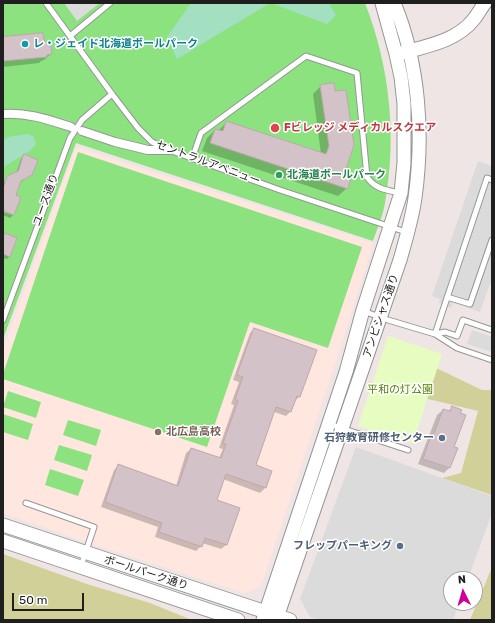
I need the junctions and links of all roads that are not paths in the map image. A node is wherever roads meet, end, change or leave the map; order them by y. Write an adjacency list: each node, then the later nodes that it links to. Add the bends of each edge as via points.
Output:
1 (46, 3): 6 (lane, セントラルアベニュー)
2 (110, 3): 6 (lane)
3 (382, 3): 8 (street, アンビシャス通り)
4 (394, 3): 7 (street, アンビシャス通り)
5 (485, 3): 7 (street, via 469,24 452,37)
6 (70, 36): 9 (lane, セントラルアベニュー)
7 (409, 51): 8 (street); 18 (street, アンビシャス通り, via 417,99 419,135 415,198)
8 (396, 54): 16 (street, アンビシャス通り, via 404,104)
9 (112, 94): 13 (lane, セントラルアベニュー, via 152,142); 23 (lane, ユース通り, via 82,120 70,138)
10 (3, 114): 11 (street, via 32,115)
11 (71, 127)
12 (82, 131): 13 (street, via 148,150)
13 (169, 150): 14 (lane, セントラルアベニュー)
14 (192, 159): 16 (lane, via 200,133 306,56 357,73 367,177 377,188); 17 (lane, セントラルアベニュー)
15 (492, 180): 20 (lane, via 487,178)
16 (401, 193): 17 (street, アンビシャス通り)
17 (391, 227): 18 (lane, セントラルアベニュー); 21 (street, アンビシャス通り)
18 (407, 232): 22 (street, アンビシャス通り)
19 (492, 240): 20 (lane, via 470,304)
20 (447, 296): 25 (lane)
21 (363, 310): 22 (lane); 27 (street, アンビシャス通り)
22 (381, 317): 25 (lane); 28 (street, アンビシャス通り)
23 (3, 320)
24 (492, 330): 25 (lane, via 463,320 457,336 445,332)
25 (435, 334): 26 (lane, via 457,348)
26 (492, 360)
27 (329, 424): 28 (lane); 35 (street, アンビシャス通り)
28 (342, 429): 29 (lane); 35 (street, アンビシャス通り)
29 (408, 450)
30 (26, 503): 33 (lane, via 94,527)
31 (3, 525): 33 (street, ボールパーク通り)
32 (3, 541): 34 (street, ボールパーク通り)
33 (86, 553): 34 (lane); 35 (street, ボールパーク通り)
34 (81, 567): 36 (street, ボールパーク通り)
35 (270, 617): 37 (street, ボールパーク通り)
36 (238, 620)
37 (290, 620)

